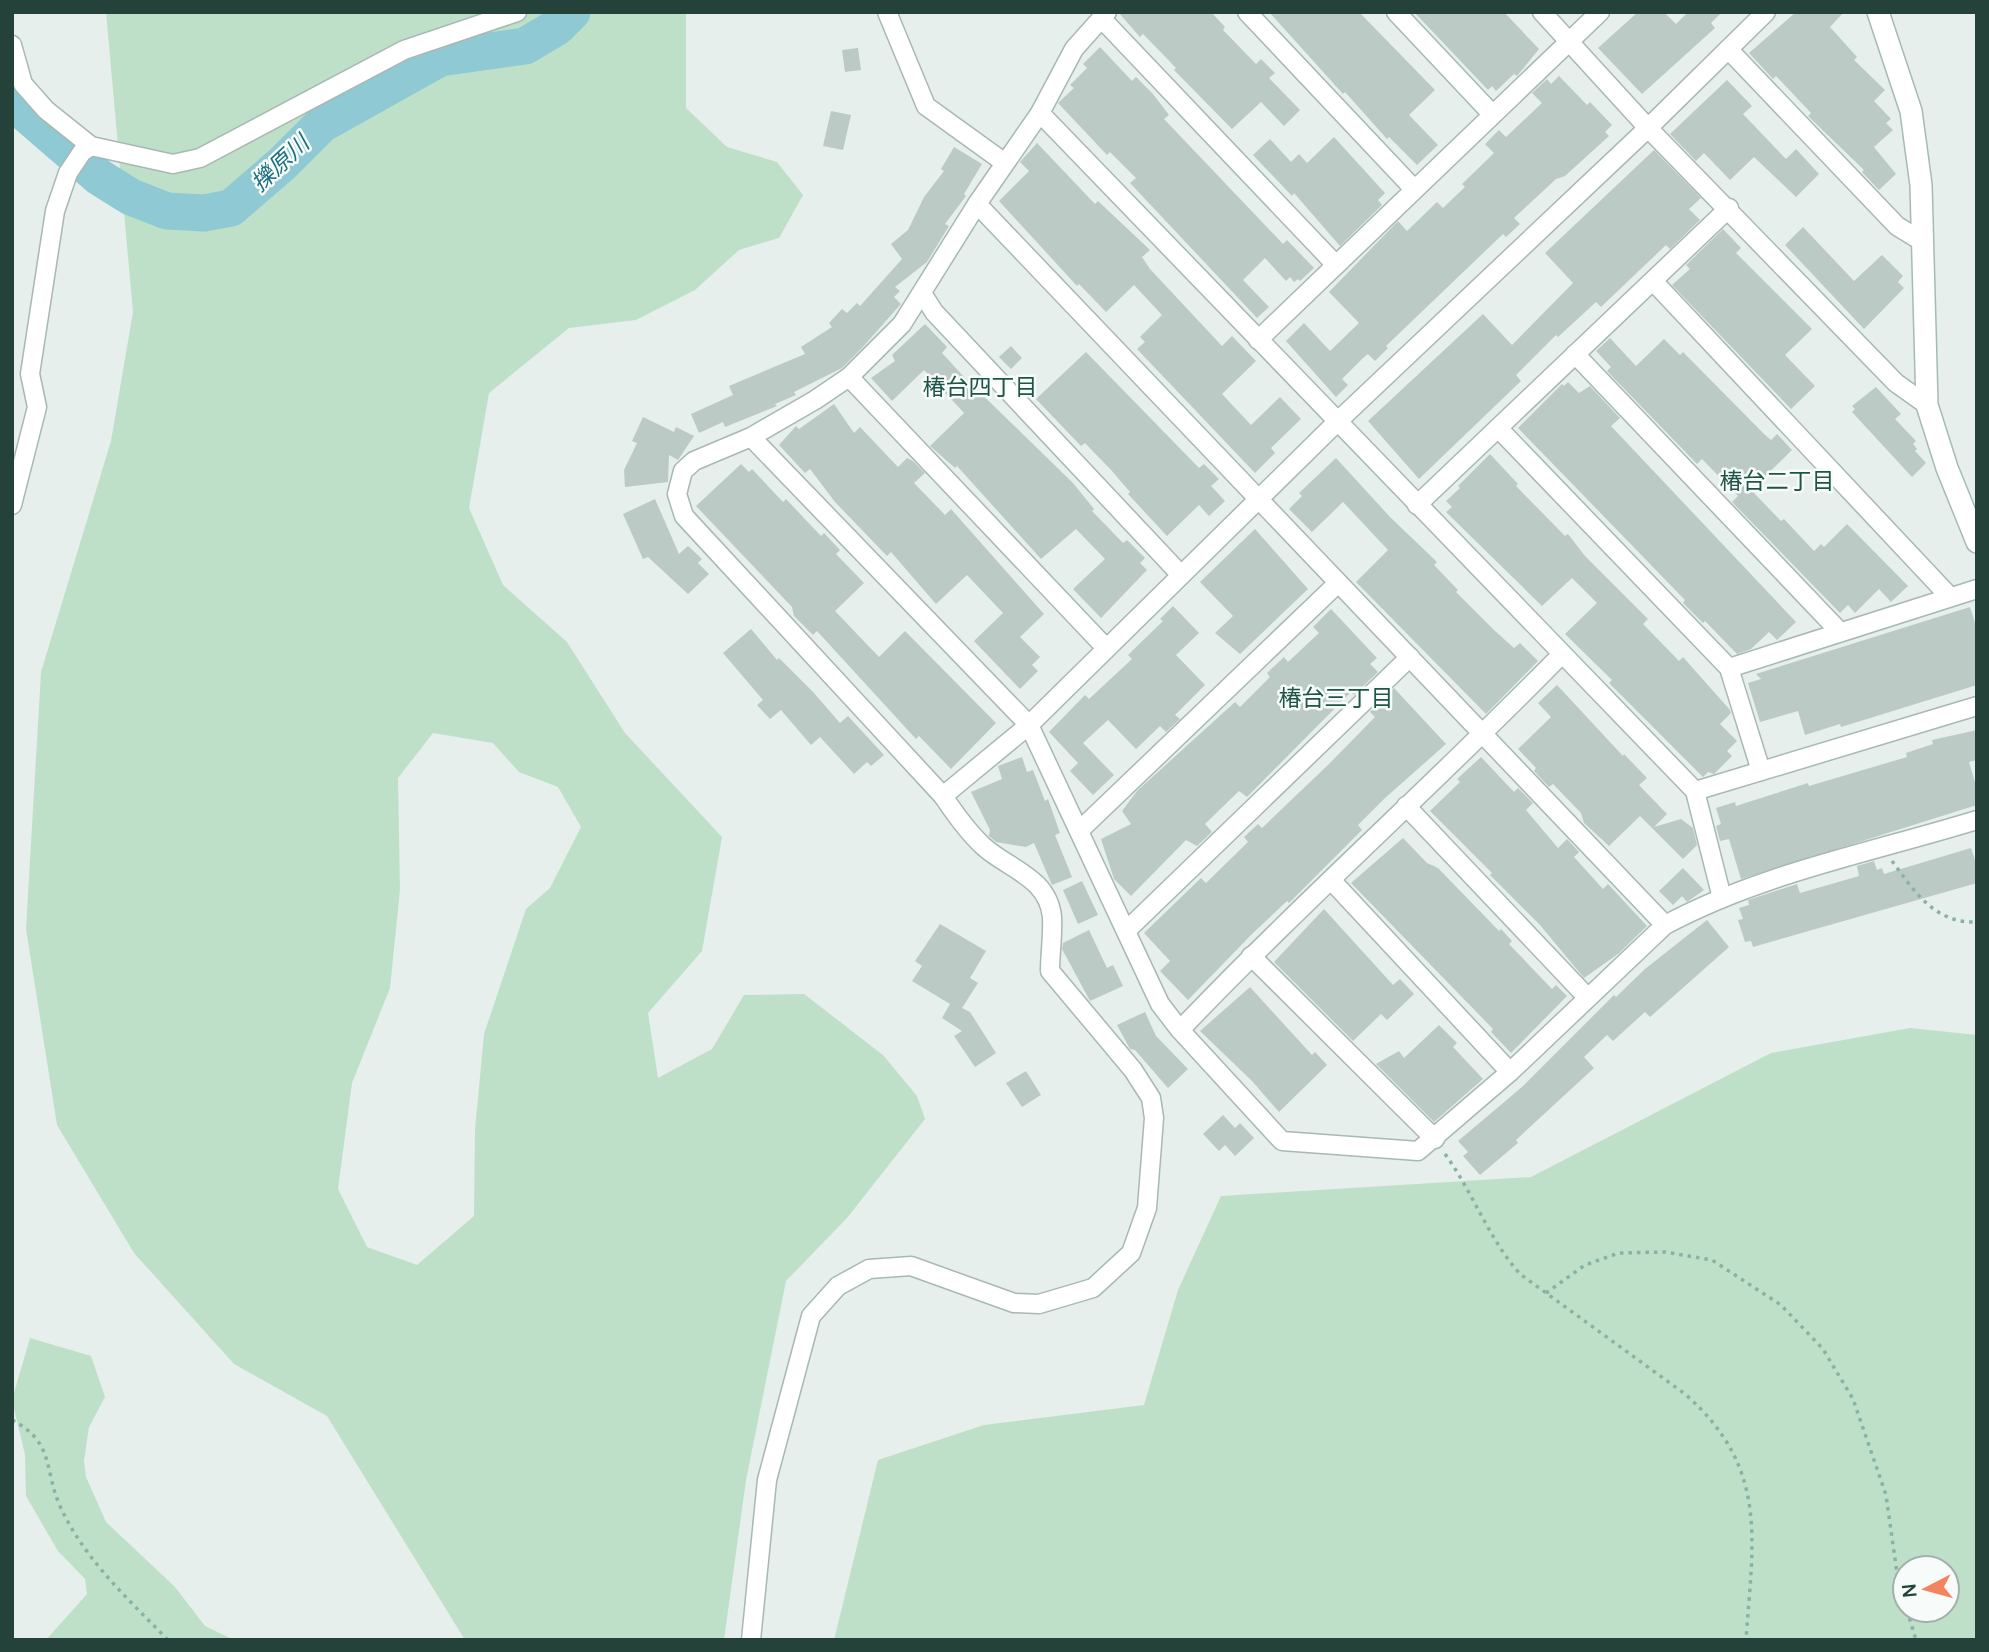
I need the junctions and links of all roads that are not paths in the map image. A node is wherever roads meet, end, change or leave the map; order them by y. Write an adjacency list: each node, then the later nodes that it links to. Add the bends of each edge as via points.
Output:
1 (517, 12): 16 (street, via 404,50 200,158 173,164)
2 (887, 12): 17 (street, via 926,106)
3 (1247, 12): 18 (street)
4 (1396, 12): 14 (street)
5 (1542, 12): 10 (street)
6 (1600, 12): 10 (street)
7 (1766, 12): 12 (street)
8 (1878, 12): 21 (street, via 1911,111)
9 (1104, 15): 13 (street, via 1074,49); 22 (street)
10 (1570, 43): 14 (street); 15 (street)
11 (12, 46): 16 (street, via 23,84)
12 (1728, 49): 15 (street); 21 (street, via 1897,226)
13 (1040, 113): 17 (street); 25 (street)
14 (1492, 114): 18 (street)
15 (1648, 128): 20 (street); 30 (street)
16 (87, 149): 27 (street, via 72,168 55,211)
17 (1005, 163): 19 (street)
18 (1414, 189): 22 (street)
19 (976, 204): 24 (street); 34 (street)
20 (1729, 208): 23 (street); 29 (street, via 1896,383)
21 (1923, 242): 29 (street)
22 (1336, 265): 25 (street)
23 (1653, 281): 26 (street); 41 (street)
24 (922, 293): 28 (street, via 902,324); 38 (street, via 934,312)
25 (1258, 340): 30 (street)
26 (1575, 354): 31 (street); 42 (street)
27 (30, 374): 33 (street, via 24,418); 35 (street, via 37,407)
28 (849, 377): 32 (street); 43 (street)
29 (1927, 405): 37 (street)
30 (1337, 422): 34 (street); 36 (street)
31 (1498, 428): 36 (street); 46 (street)
32 (751, 437): 48 (street); 52 (street, via 694,460 682,471 677,494 684,516)
33 (12, 451)
34 (1258, 499): 38 (street); 39 (street)
35 (12, 505)
36 (1417, 505): 44 (street)
37 (1977, 542)
38 (1181, 575): 43 (street)
39 (1338, 583): 45 (street); 55 (street)
40 (1977, 589): 41 (street)
41 (1950, 597): 42 (street)
42 (1840, 632): 46 (street)
43 (1106, 648): 48 (street)
44 (1562, 654): 49 (street); 51 (street)
45 (1410, 657): 49 (street); 59 (street)
46 (1728, 668): 50 (street)
47 (1977, 706): 50 (street)
48 (1029, 724): 52 (street); 55 (street)
49 (1483, 734): 53 (street); 58 (street)
50 (1761, 771): 51 (street)
51 (1695, 791): 57 (street)
52 (943, 796): 65 (street, via 967,831 1044,892 1052,916 1049,971 1151,1098 1154,1118 1147,1208 1128,1259 1093,1288 1068,1298 1023,1306 911,1266 869,1269 838,1286 811,1316 766,1480)
53 (1406, 806): 56 (street); 61 (street)
54 (1977, 820): 57 (street)
55 (1080, 830): 59 (street)
56 (1331, 880): 60 (street); 63 (street)
57 (1722, 898): 58 (street)
58 (1665, 925): 61 (street)
59 (1127, 930): 62 (street, via 1160,1004)
60 (1251, 956): 62 (street); 64 (street)
61 (1586, 996): 63 (street)
62 (1180, 1030): 64 (street, via 1282,1141 1418,1151)
63 (1510, 1072): 64 (street)
64 (1435, 1139)
65 (751, 1640)

